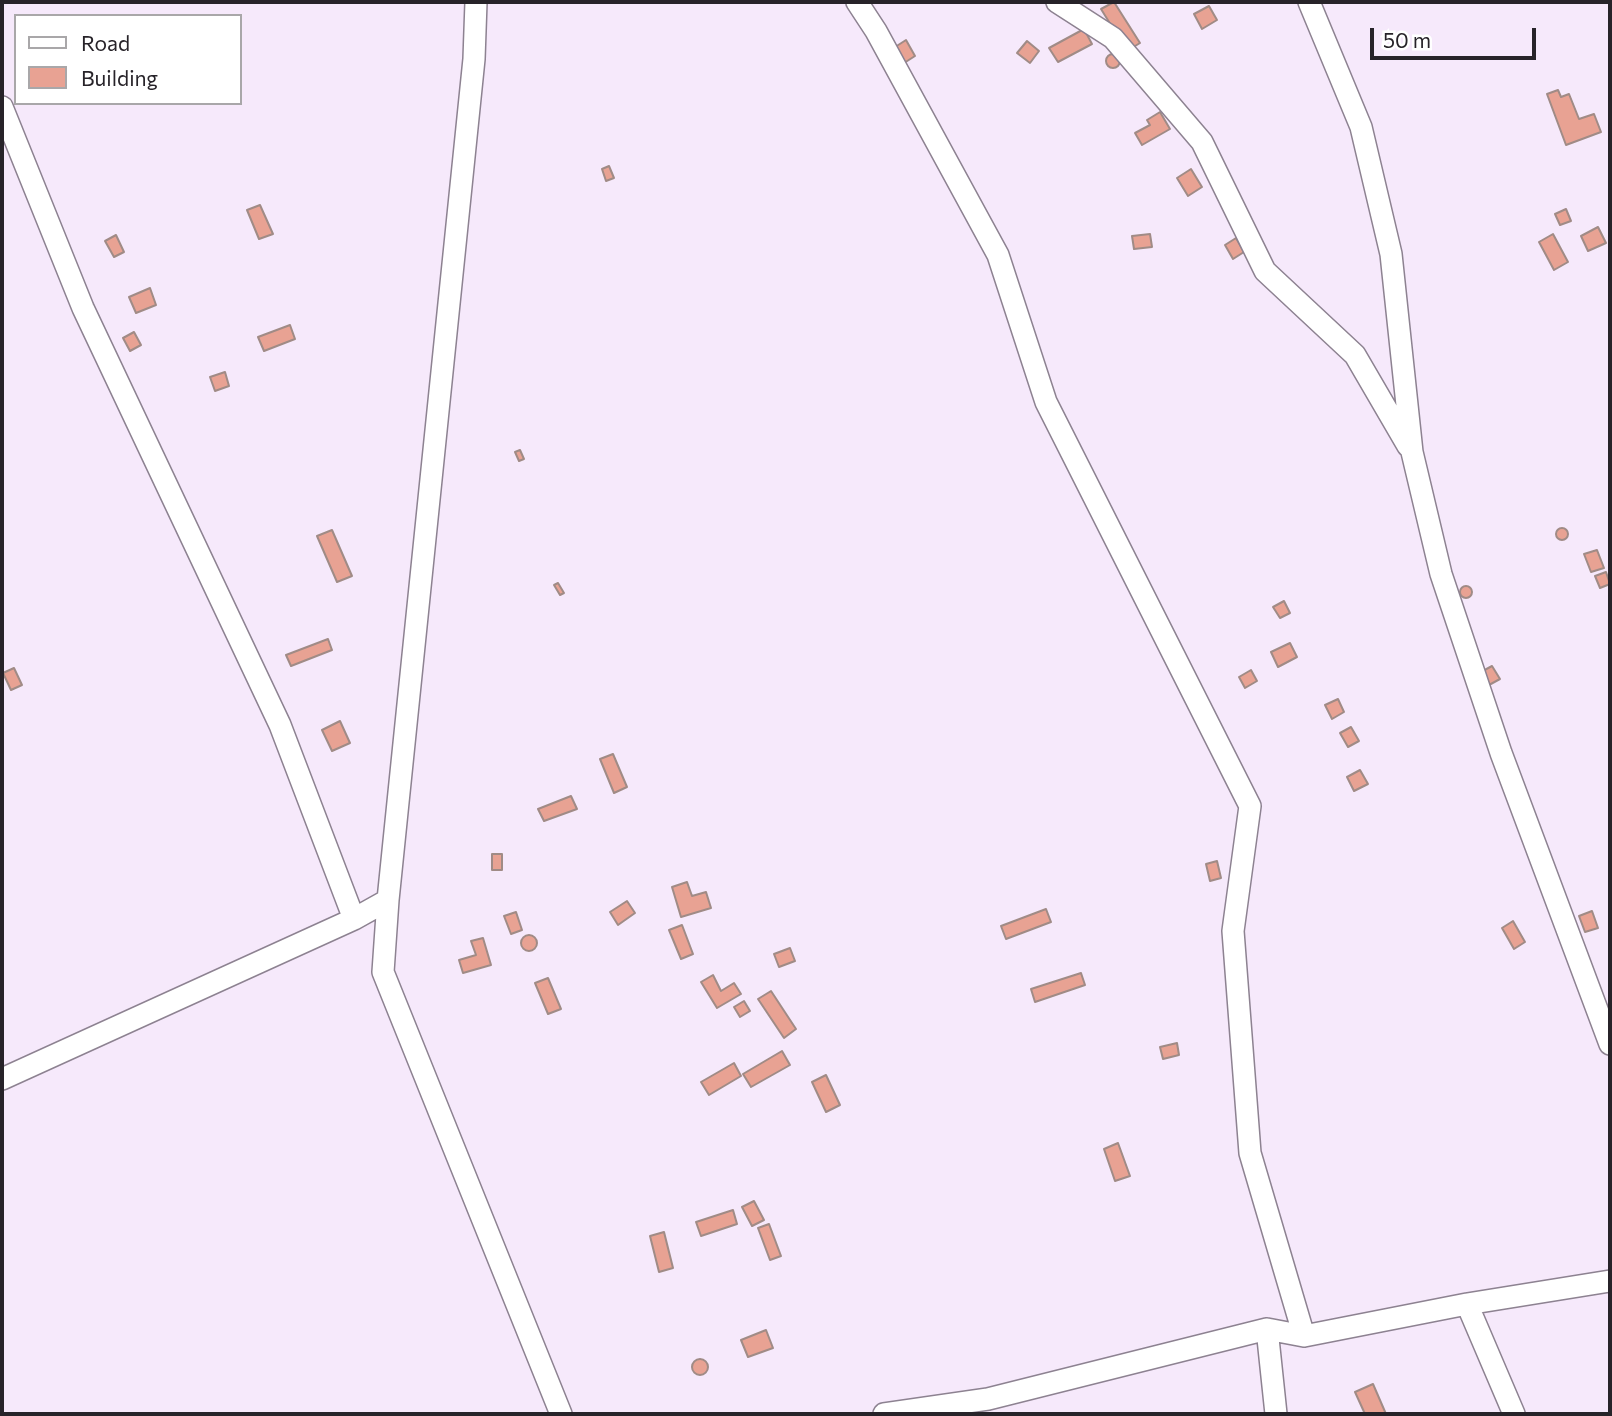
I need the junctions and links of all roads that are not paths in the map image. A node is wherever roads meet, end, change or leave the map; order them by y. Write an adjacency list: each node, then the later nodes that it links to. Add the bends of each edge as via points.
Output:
1 (476, 2): 7 (street, via 474,59)
2 (857, 2): 14 (street, via 998,255 1046,402 1250,806 1233,931 1250,1153)
3 (1057, 2): 6 (street, via 1113,38 1202,142 1265,271 1355,355)
4 (1310, 2): 6 (street, via 1361,127 1391,254)
5 (2, 107): 8 (street, via 83,308 280,725)
6 (1412, 452): 9 (street, via 1441,574 1501,753)
7 (388, 900): 8 (street); 16 (street, via 383,972)
8 (354, 919): 10 (street)
9 (1610, 1044)
10 (2, 1079)
11 (1610, 1281): 12 (street)
12 (1467, 1304): 14 (street); 19 (street)
13 (1267, 1329): 14 (street); 15 (street); 18 (street)
14 (1304, 1336)
15 (990, 1406): 17 (street)
16 (561, 1414)
17 (884, 1414)
18 (1276, 1414)
19 (1514, 1414)

